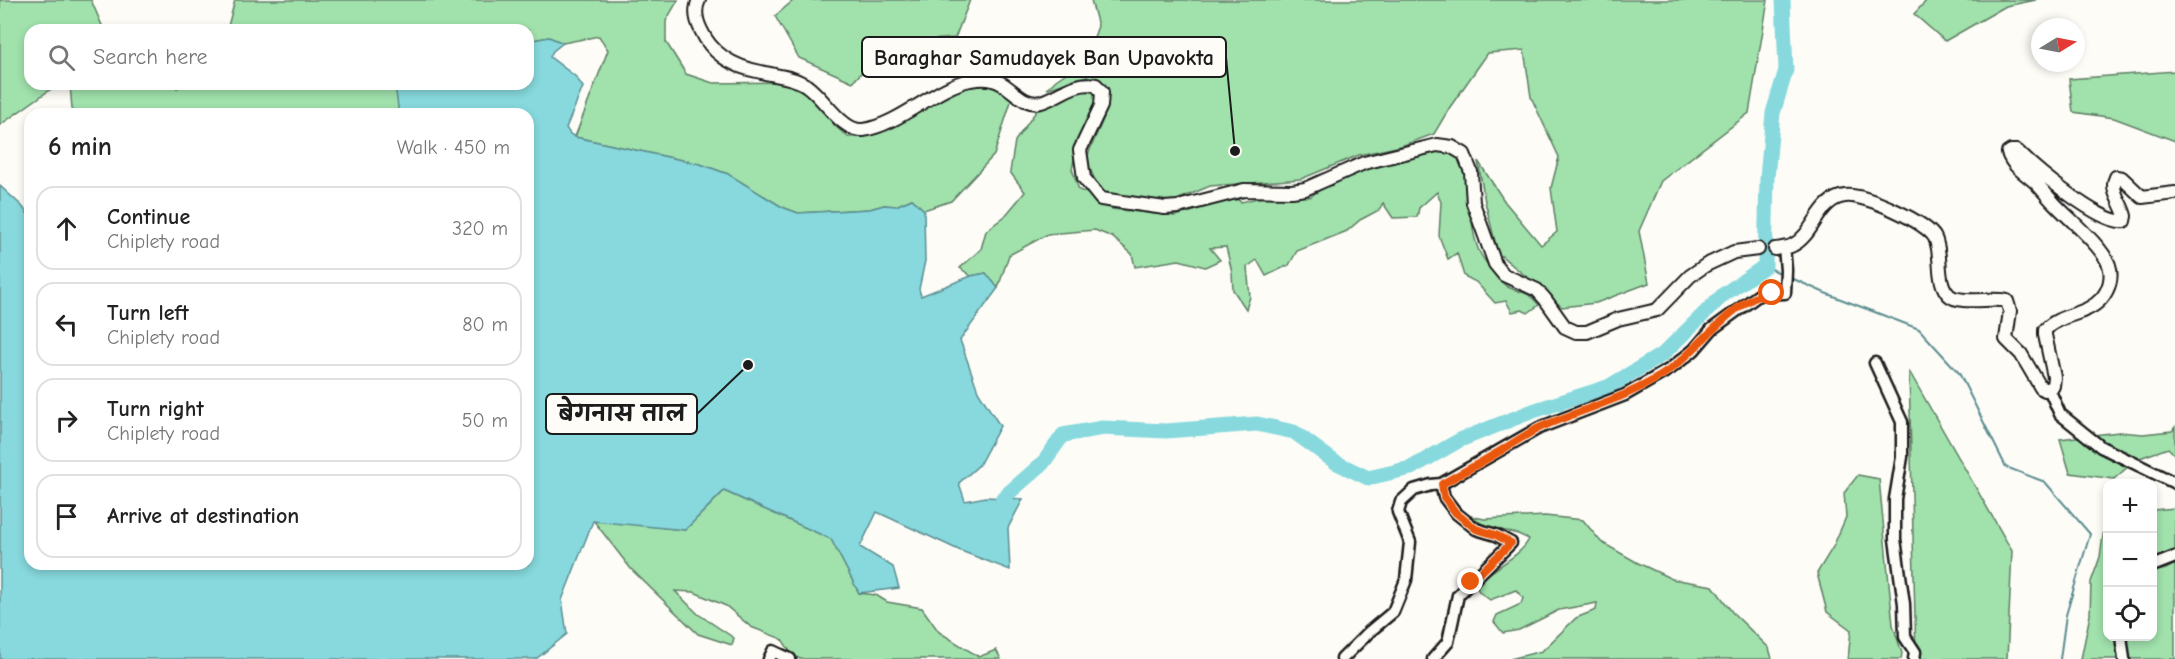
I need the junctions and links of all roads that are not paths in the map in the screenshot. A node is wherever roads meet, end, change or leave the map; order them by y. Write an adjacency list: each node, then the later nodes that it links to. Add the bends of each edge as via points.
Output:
1 (699, 0): 4 (main road, via 699,27 707,44 725,61 806,84 849,127 860,130 881,124 971,80 994,80 1034,102 1085,83 1096,85 1102,92 1101,106 1080,150 1084,178 1101,199 1165,208 1244,190 1292,191 1364,163 1437,145 1452,147 1464,154 1471,172 1473,203 1495,264 1504,275 1536,290 1565,327 1576,332 1658,310 1706,265 1734,252)
2 (2175, 193): 6 (main road, via 2142,197 2116,177 2114,191 2125,216 2124,221 2118,221 2049,181 2017,151 2008,153 2021,172 2092,242 2111,272 2100,300 2088,310 2054,322 2045,330 2054,377)
3 (1780, 248): 4 (street); 6 (main road, via 1798,242 1827,204 1846,195 1884,206 1925,227 1938,245 1948,294 1964,300 2007,301 2010,311 2006,339 2021,354 2041,388); 8 (street, via 1786,270 1785,292 1760,294 1712,329 1670,369 1625,396 1539,428)
4 (1758, 249)
5 (1875, 363): 16 (street, via 1902,422 1902,457 1895,499 1896,539 1905,637 1915,652)
6 (2049, 388): 7 (street, via 2060,414 2101,447)
7 (2175, 483)
8 (1442, 484): 14 (street, via 1414,490 1401,502 1398,512 1410,542 1406,580 1393,612); 15 (street, via 1444,497 1456,513 1476,529 1511,543 1458,595 1448,642)
9 (2175, 557): 10 (street)
10 (2157, 564)
11 (2122, 641): 17 (street)
12 (769, 659): 13 (street, via 773,651)
13 (790, 659)
14 (1342, 659)
15 (1432, 659)
16 (1914, 659)
17 (2124, 659)

